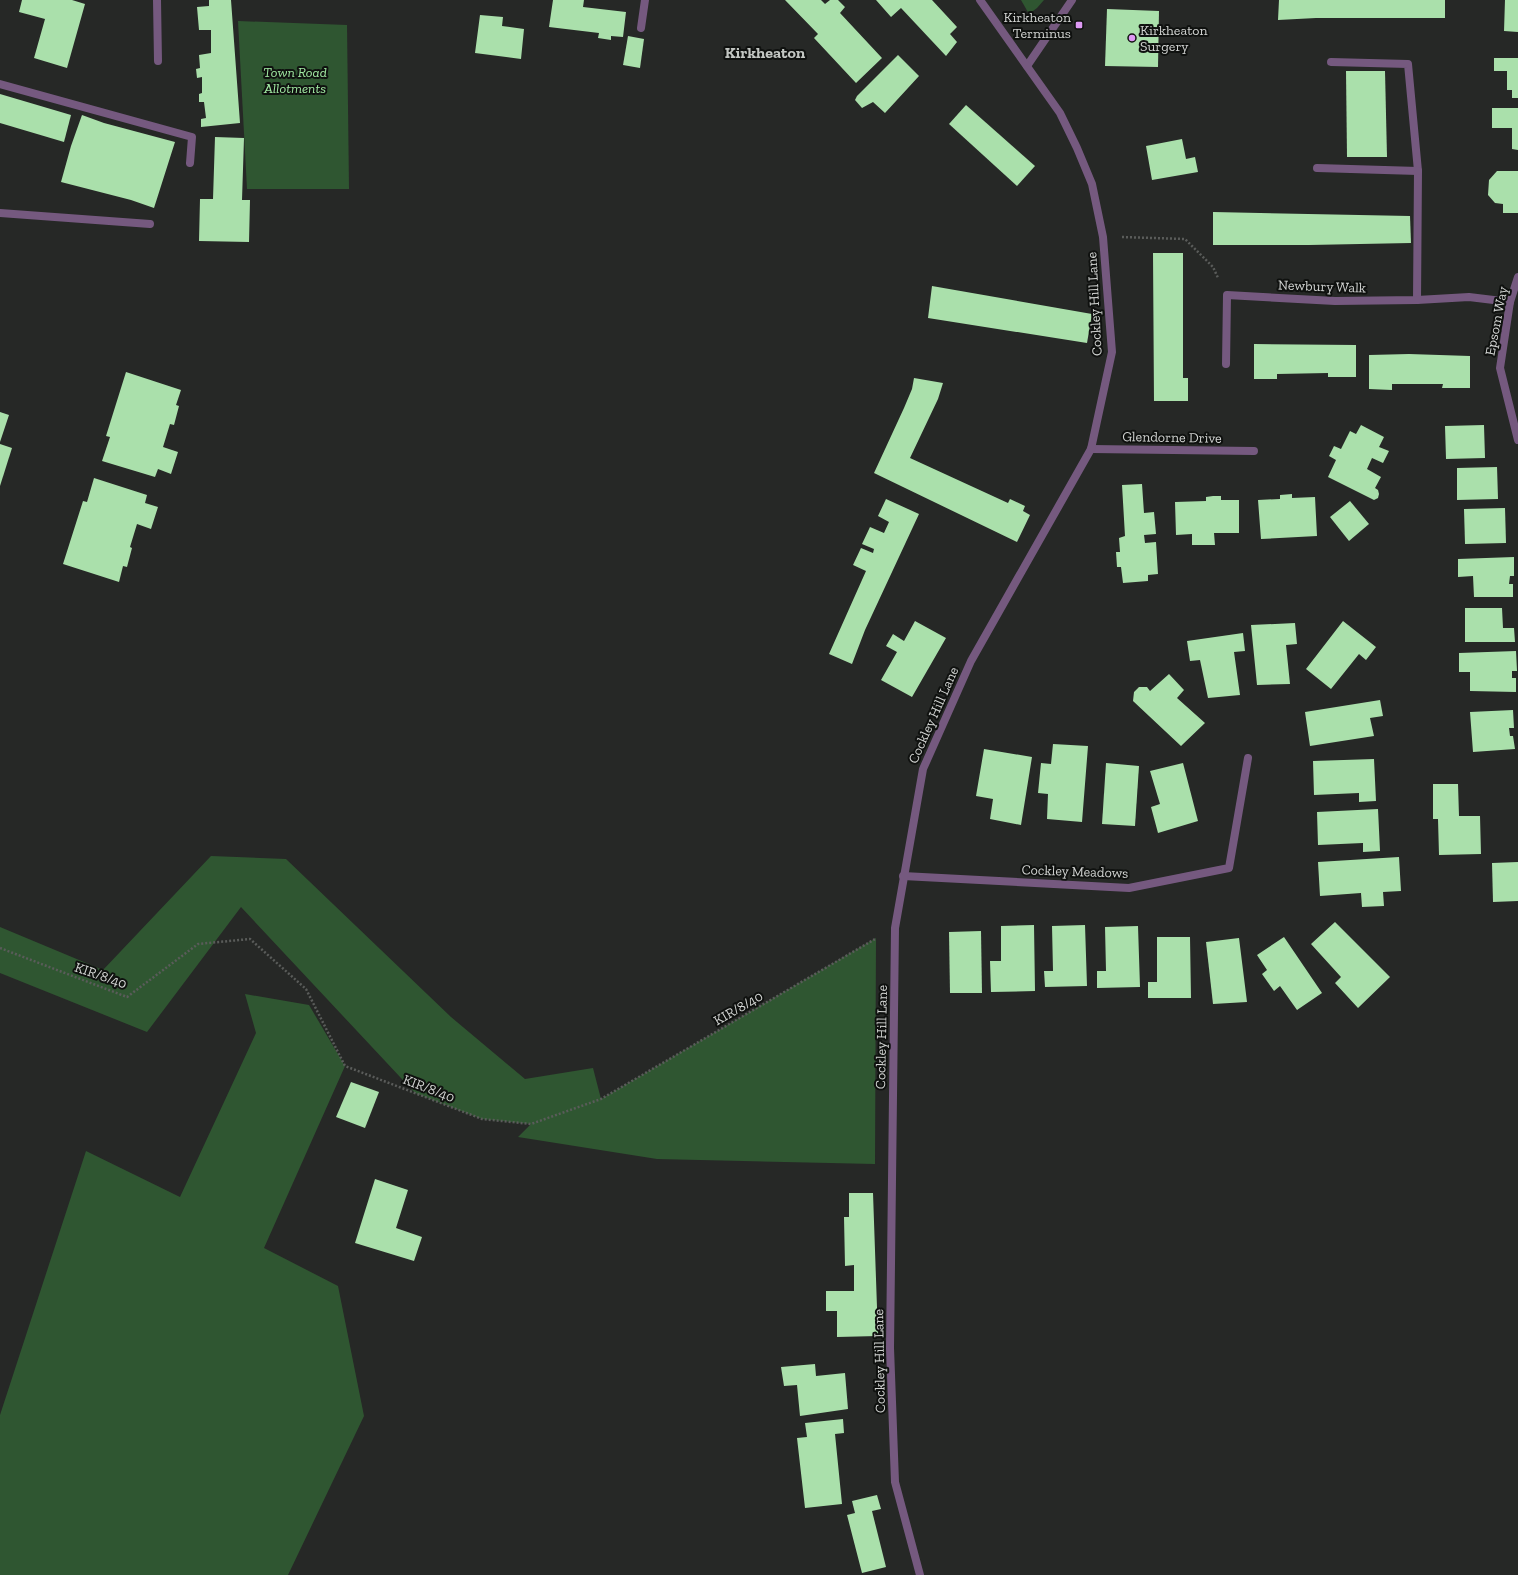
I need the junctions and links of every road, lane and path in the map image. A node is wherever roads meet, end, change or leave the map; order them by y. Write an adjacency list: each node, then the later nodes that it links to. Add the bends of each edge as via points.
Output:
1 (157, 0): 6 (street)
2 (646, 0): 5 (street)
3 (980, 0): 8 (street, Cockley Hill Lane)
4 (1072, 0): 8 (street)
5 (641, 28)
6 (158, 61)
7 (1331, 62): 12 (street, via 1408,64)
8 (1027, 66): 15 (street, Cockley Hill Lane, via 1060,113 1077,148 1092,184)
9 (0, 84): 10 (street, via 192,137)
10 (190, 163)
11 (1317, 168): 12 (street)
12 (1418, 171): 18 (street)
13 (0, 213): 14 (street)
14 (150, 224)
15 (1103, 237): 17 (path, via 1185,239 1212,267); 22 (street, Cockley Hill Lane, via 1112,352)
16 (1518, 277): 19 (street, Epsom Way)
17 (1227, 296): 18 (street, Newbury Walk); 20 (street)
18 (1417, 300): 19 (street, Newbury Walk, via 1469,297)
19 (1510, 302): 21 (street, Epsom Way, via 1500,368)
20 (1226, 364)
21 (1518, 440)
22 (1091, 450): 23 (street, Glendorne Drive); 25 (street, Cockley Hill Lane, via 971,661 923,769)
23 (1254, 451)
24 (1248, 758): 25 (street, Cockley Meadows, via 1229,868 1129,888)
25 (903, 876): 26 (street, Cockley Hill Lane)
26 (895, 928): 27 (path, KIR/8/40, via 601,1099 531,1124 482,1119 345,1066 306,989 250,939 198,944 127,997); 28 (street, Cockley Hill Lane, via 890,1348 895,1482)
27 (0, 948)
28 (920, 1575)

